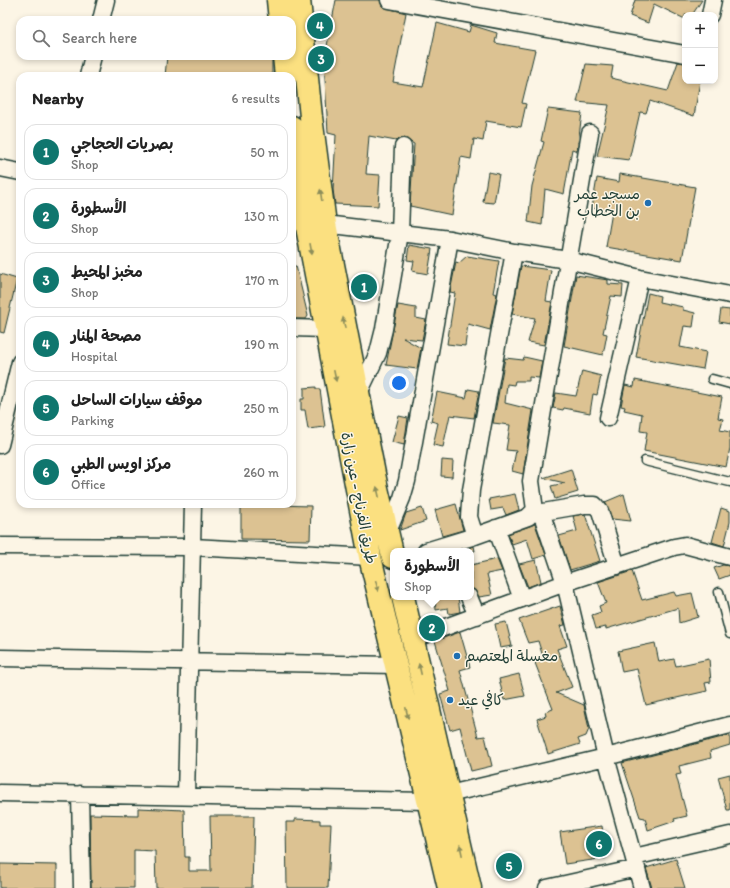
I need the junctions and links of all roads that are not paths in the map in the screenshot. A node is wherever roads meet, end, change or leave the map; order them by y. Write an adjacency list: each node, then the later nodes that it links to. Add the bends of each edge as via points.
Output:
1 (106, 0): 7 (street)
2 (278, 0): 8 (main road)
3 (299, 0): 19 (main road, طريق الفرناج - عين زارة, one-way to 3, via 311,117)
4 (389, 0): 9 (street)
5 (713, 0): 6 (street)
6 (711, 12)
7 (102, 16)
8 (280, 16)
9 (682, 53)
10 (92, 60): 12 (street)
11 (284, 60): 13 (main road)
12 (89, 72)
13 (286, 72)
14 (590, 133): 23 (street)
15 (403, 147): 20 (street)
16 (296, 151): 19 (main road, طريق الفرناج - عين زارة)
17 (0, 168): 18 (street)
18 (16, 171)
19 (308, 223): 20 (street); 27 (main road, طريق الفرناج - عين زارة, one-way to 27); 31 (main road, طريق الفرناج - عين زارة, one-way to 19)
20 (400, 233): 21 (street); 31 (street, via 378,353)
21 (450, 239): 22 (street); 39 (street, via 407,481)
22 (514, 252): 23 (street); 40 (street, via 471,490 469,516)
23 (568, 260): 24 (street); 37 (street, via 531,481)
24 (640, 278): 25 (street); 32 (street)
25 (730, 295)
26 (296, 328): 27 (street)
27 (325, 328): 45 (main road, طريق الفرناج - عين زارة, one-way to 45)
28 (16, 379): 33 (street)
29 (712, 380): 30 (lane)
30 (730, 384)
31 (358, 394): 39 (main road, طريق الفرناج - عين زارة, one-way to 31)
32 (608, 418)
33 (0, 445)
34 (645, 461): 35 (lane)
35 (730, 482)
36 (193, 508): 42 (street)
37 (537, 513): 38 (street); 47 (street, via 595,505 600,511); 48 (street)
38 (496, 528): 40 (street); 50 (street)
39 (387, 534): 44 (main road, طريق الفرناج - عين زارة)
40 (475, 536): 43 (street)
41 (0, 546): 42 (street)
42 (193, 547): 45 (street); 57 (street)
43 (450, 547)
44 (391, 548)
45 (370, 557): 58 (main road, طريق الفرناج - عين زارة, one-way to 58)
46 (730, 557): 47 (street, via 685,545)
47 (617, 566): 48 (street)
48 (565, 583): 50 (street); 60 (street)
49 (719, 592): 54 (lane)
50 (522, 599): 53 (street)
51 (404, 600): 55 (main road)
52 (470, 600): 53 (street)
53 (477, 616): 55 (street)
54 (730, 634)
55 (413, 639): 63 (main road, one-way to 55)
56 (0, 658): 57 (street)
57 (190, 661): 58 (street); 64 (street)
58 (396, 665): 65 (main road, طريق الفرناج - عين زارة, one-way to 65)
59 (730, 725): 60 (street)
60 (606, 757): 63 (street); 67 (street)
61 (0, 793): 62 (street)
62 (80, 794): 64 (street); 68 (street)
63 (449, 794): 70 (main road, one-way to 63)
64 (186, 796): 65 (street)
65 (428, 801): 69 (main road, طريق الفرناج - عين زارة)
66 (730, 835): 67 (street)
67 (636, 863): 71 (street); 72 (street)
68 (82, 888)
69 (449, 888)
70 (470, 888)
71 (547, 888)
72 (642, 888)

